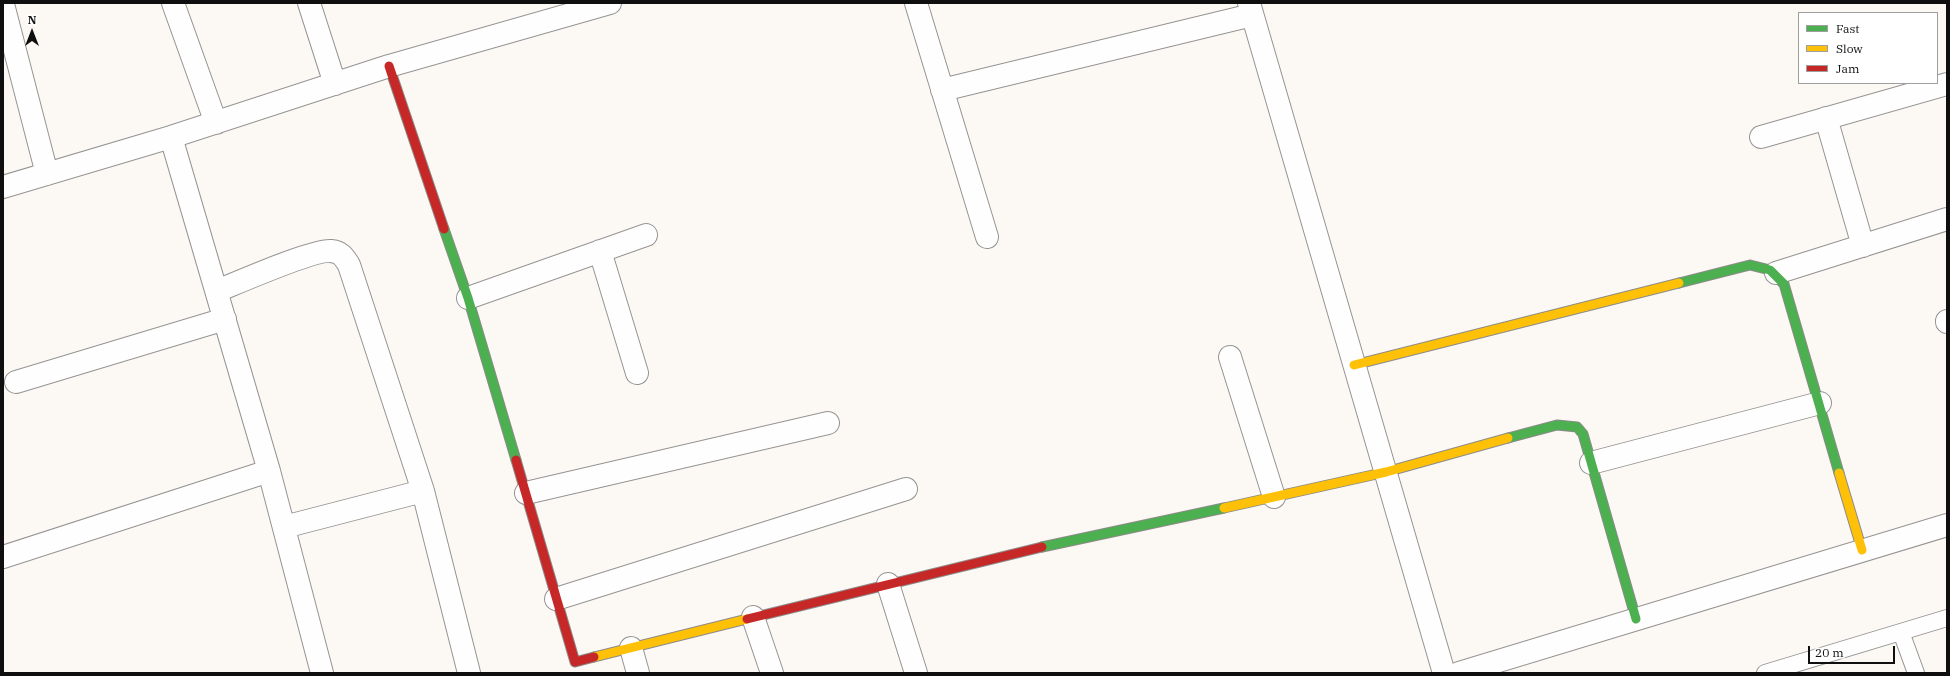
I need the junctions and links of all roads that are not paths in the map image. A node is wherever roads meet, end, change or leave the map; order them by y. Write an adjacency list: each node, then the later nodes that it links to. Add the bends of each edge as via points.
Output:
1 (173, 3): 12 (street)
2 (309, 3): 8 (street)
3 (610, 3): 7 (street)
4 (916, 3): 10 (street)
5 (4, 8): 15 (street)
6 (1250, 9): 10 (street); 27 (street)
7 (389, 66): 8 (street); 24 (street)
8 (335, 84): 12 (street)
9 (1947, 84): 11 (street)
10 (942, 90): 19 (street)
11 (1826, 118): 14 (street); 20 (street)
12 (216, 123): 13 (street)
13 (171, 137): 15 (street); 23 (street)
14 (1761, 137)
15 (47, 174): 16 (street)
16 (3, 187)
17 (1947, 219): 20 (street)
18 (646, 235): 21 (street)
19 (987, 237)
20 (1863, 246): 22 (street)
21 (600, 251): 24 (street); 28 (street)
22 (1776, 273): 27 (street, via 1764,267 1750,265); 30 (street, via 1784,284)
23 (217, 291): 25 (street); 36 (street, via 310,255 330,250 342,254 349,265)
24 (468, 298): 37 (street)
25 (225, 319): 29 (street); 33 (street)
26 (1230, 356): 38 (street)
27 (1354, 365): 34 (street)
28 (637, 373)
29 (16, 382)
30 (1820, 403): 32 (street); 41 (street)
31 (828, 423): 37 (street)
32 (1591, 463): 34 (street, via 1583,434 1577,427 1557,425); 47 (street)
33 (269, 471): 40 (street); 42 (street)
34 (1386, 472): 38 (street); 56 (street)
35 (906, 489): 44 (street)
36 (423, 491): 40 (street); 52 (street)
37 (526, 493): 44 (street)
38 (1274, 497): 43 (street, via 1003,556)
39 (1947, 525): 41 (street)
40 (284, 527): 51 (street)
41 (1862, 550): 47 (street)
42 (3, 557)
43 (888, 584): 45 (street); 55 (street)
44 (556, 599): 49 (street, via 575,662)
45 (753, 617): 49 (street); 54 (street)
46 (1947, 618): 48 (lane)
47 (1636, 619): 50 (street)
48 (1901, 632): 57 (lane); 58 (lane)
49 (631, 648): 53 (street)
50 (1468, 672)
51 (322, 673)
52 (469, 673)
53 (638, 673)
54 (772, 673)
55 (916, 673)
56 (1444, 673)
57 (1765, 673)
58 (1916, 673)

